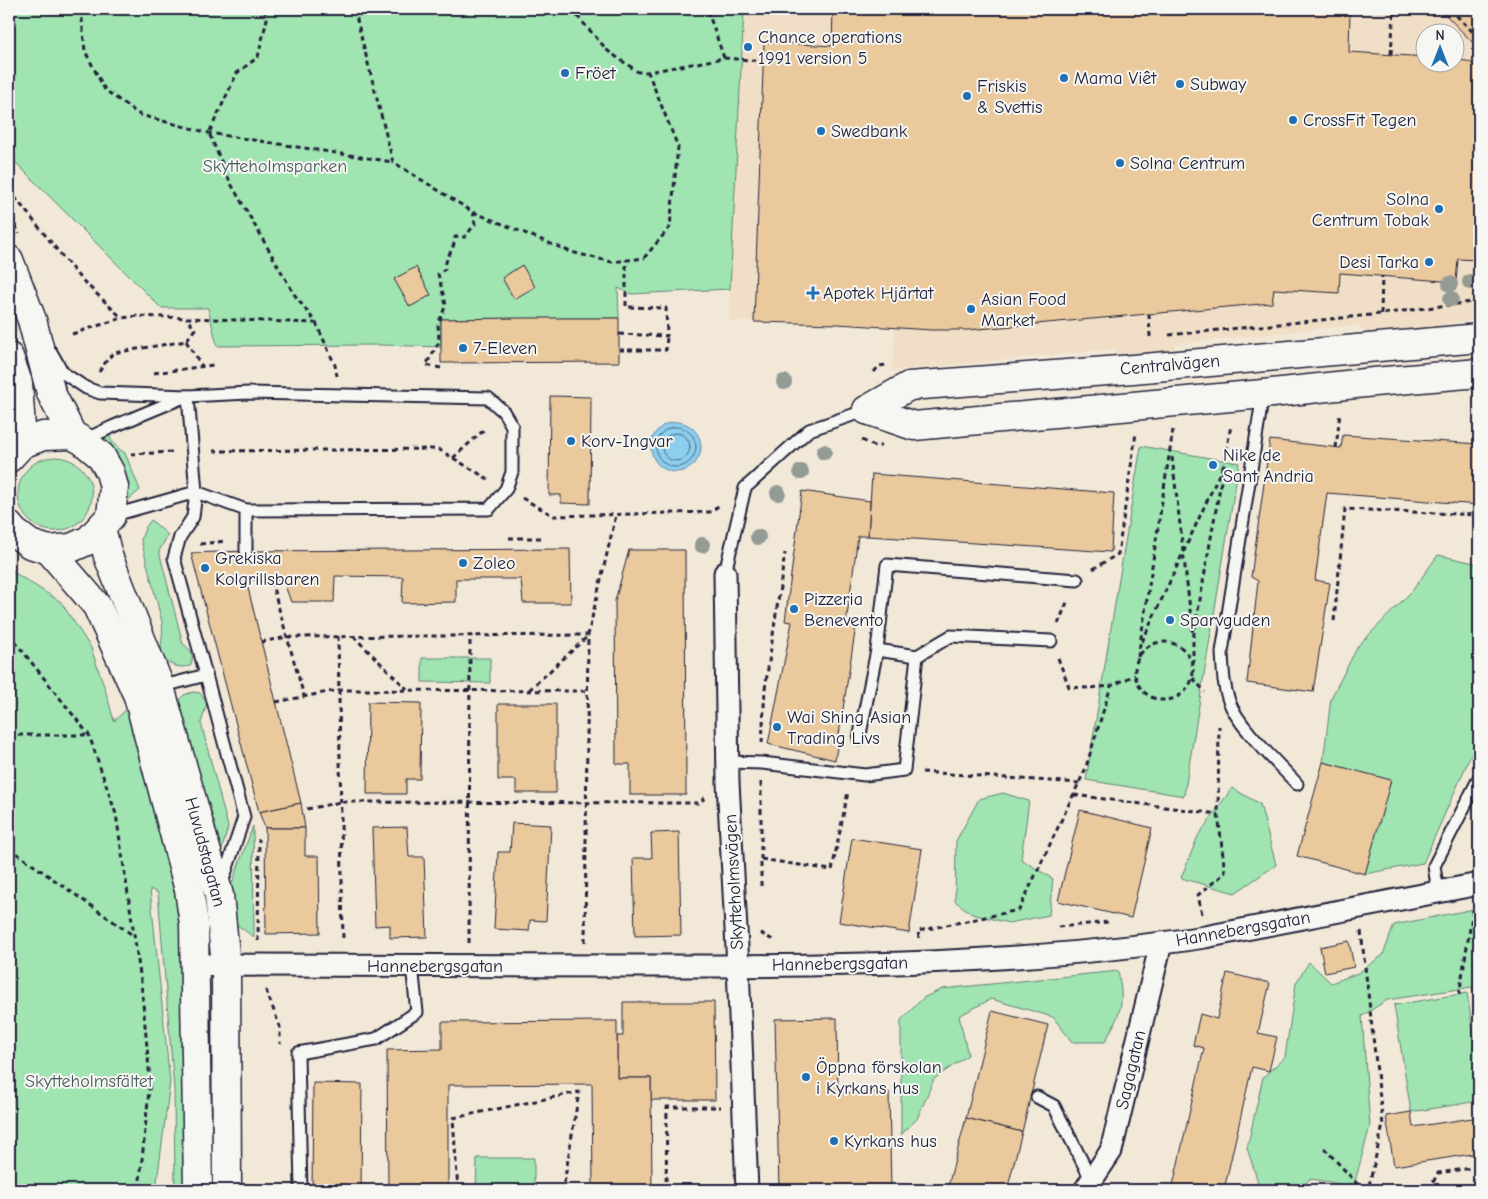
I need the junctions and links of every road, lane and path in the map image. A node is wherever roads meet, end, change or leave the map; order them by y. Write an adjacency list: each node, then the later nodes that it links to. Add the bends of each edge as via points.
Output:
1 (81, 9): 13 (path, via 85,51 105,90 140,115)
2 (264, 9): 13 (path, via 267,19 258,57 237,73)
3 (356, 9): 14 (path)
4 (572, 9): 12 (path, via 608,51 638,72)
5 (707, 9): 10 (path)
6 (1394, 9): 9 (path)
7 (1450, 9): 8 (path)
8 (1479, 38)
9 (1391, 54)
10 (724, 58): 11 (path); 12 (path)
11 (764, 60)
12 (648, 72): 20 (path, via 678,147 670,227 644,258)
13 (209, 133): 14 (path); 28 (path, via 230,182 294,294)
14 (393, 162): 18 (path)
15 (1159, 162): 16 (path)
16 (1175, 163)
17 (9, 190): 25 (path, via 79,278)
18 (473, 212): 20 (path, via 571,252 612,262); 39 (path, via 475,224 464,237 455,237 445,269 438,274 446,305 438,324 439,342 426,364)
19 (9, 260): 27 (street, Huvudstagatan)
20 (626, 260): 31 (path, via 626,307 666,308)
21 (1382, 276): 24 (path)
22 (1479, 301): 24 (path)
23 (1148, 314): 33 (path)
24 (1381, 314): 32 (path)
25 (122, 318): 26 (path); 29 (path)
26 (186, 318): 28 (path); 35 (path, via 195,329)
27 (32, 320): 44 (lane, via 63,373 86,388 100,393); 50 (street, Huvudstagatan, via 51,393)
28 (316, 323): 43 (path, via 335,364)
29 (72, 334)
30 (618, 334): 31 (path)
31 (666, 336): 36 (path, via 666,350)
32 (1160, 336)
33 (1150, 337)
34 (1479, 338): 46 (street, Centralvägen, via 909,386)
35 (186, 342): 38 (path, via 202,366); 41 (path, via 114,354)
36 (618, 350)
37 (9, 357): 52 (street, via 18,383)
38 (213, 365)
39 (441, 368)
40 (1479, 373): 42 (street)
41 (96, 376)
42 (1263, 394): 46 (street, via 914,426); 109 (lane, via 1222,652 1223,680 1230,703 1242,724)
43 (341, 395): 44 (lane, via 249,393); 59 (lane, via 488,398 512,426 512,472 506,489 488,509)
44 (188, 396): 50 (lane); 53 (lane)
45 (1340, 407): 51 (path)
46 (867, 410): 57 (lane, Centralvägen, via 810,430)
47 (1233, 416): 56 (path)
48 (1174, 422): 54 (path)
49 (485, 429): 53 (path, via 454,458 438,449)
50 (78, 438): 52 (street, via 43,436); 63 (street, Huvudstagatan, via 101,456 110,472 114,488)
51 (1336, 448)
52 (15, 451)
53 (193, 451): 55 (path); 58 (lane)
54 (1171, 452): 69 (path); 84 (path)
55 (130, 454)
56 (1226, 461): 69 (path); 81 (path)
57 (745, 488): 60 (path, via 710,512); 71 (lane)
58 (196, 492): 59 (lane); 63 (lane); 89 (lane, via 193,517 180,537 174,558)
59 (246, 510): 68 (lane)
60 (616, 515): 62 (path); 76 (path)
61 (1479, 515): 74 (path, via 1345,509)
62 (554, 516)
63 (106, 522): 67 (street, Huvudstagatan, via 89,540 71,548); 91 (street, Huvudstagatan, via 108,556)
64 (9, 526): 67 (street, Huvudstagatan, via 30,544)
65 (509, 538): 66 (path)
66 (544, 538)
67 (49, 550): 134 (street, Huvudstagatan, via 97,606 138,696 189,890)
68 (246, 551)
69 (1184, 552): 81 (path); 84 (path)
70 (785, 553): 103 (path, via 765,689)
71 (725, 573): 105 (street, Skytteholmsvägen)
72 (1077, 580): 85 (lane, via 887,565)
73 (271, 582): 80 (path)
74 (1334, 621)
75 (9, 634): 101 (path)
76 (588, 635): 79 (path); 95 (path); 96 (path)
77 (338, 636): 78 (path); 80 (path); 92 (path)
78 (353, 636): 79 (path); 93 (path)
79 (470, 636): 94 (path)
80 (287, 637): 83 (path); 97 (path)
81 (1193, 638): 88 (path)
82 (1051, 641): 86 (lane, via 950,636)
83 (261, 642)
84 (1140, 647): 87 (path)
85 (877, 650): 86 (lane); 102 (lane)
86 (917, 656): 104 (lane)
87 (1138, 656): 88 (path, via 1153,644 1172,643 1182,647); 90 (path)
88 (1192, 664): 90 (path, via 1190,686 1184,693 1167,701 1142,692)
89 (206, 675): 91 (lane); 120 (lane, via 244,817)
90 (1135, 675): 108 (path, via 1111,686)
91 (160, 687): 120 (street, Huvudstagatan)
92 (339, 690): 93 (path); 97 (path); 111 (path)
93 (407, 690): 94 (path)
94 (470, 690): 95 (path); 112 (path)
95 (529, 690): 96 (path)
96 (587, 691): 113 (path)
97 (304, 696): 98 (path)
98 (276, 702)
99 (1220, 720): 115 (path)
100 (9, 735): 101 (path)
101 (89, 735): 129 (path, via 116,814)
102 (859, 739)
103 (762, 763): 105 (lane); 106 (lane); 117 (path)
104 (904, 770): 106 (lane); 108 (path)
105 (728, 772): 113 (path, via 698,802); 140 (street, Skytteholmsvägen)
106 (852, 774): 117 (path, via 832,870)
107 (1479, 778): 119 (lane, via 1434,866)
108 (1079, 783): 110 (path)
109 (1297, 784)
110 (1074, 795): 115 (path); 131 (path, via 1019,910 918,931 920,940)
111 (341, 802): 112 (path); 114 (path); 136 (path)
112 (468, 802): 113 (path); 138 (path)
113 (586, 802): 139 (path)
114 (307, 809)
115 (1218, 814): 124 (path, via 1225,873 1198,895)
116 (9, 848): 129 (path)
117 (761, 859): 121 (path)
118 (1479, 884): 119 (street, Hannebergsgatan)
119 (1438, 892): 130 (street, Hannebergsgatan)
120 (218, 895): 135 (street, Huvudstagatan)
121 (760, 895)
122 (1473, 909): 141 (path)
123 (1211, 911): 124 (path)
124 (1202, 913): 130 (path)
125 (1114, 921): 127 (path)
126 (1360, 921): 154 (path, via 1383,1125)
127 (1056, 927)
128 (761, 928): 132 (path, via 762,934)
129 (134, 936): 146 (path, via 150,1080)
130 (1206, 936): 133 (street, Hannebergsgatan)
131 (910, 940)
132 (778, 941)
133 (1160, 944): 140 (street, Hannebergsgatan, via 925,962); 145 (street, Sagagatan, via 1111,1151)
134 (195, 965): 135 (street, Hannebergsgatan); 147 (street, Huvudstagatan)
135 (226, 965): 136 (street, Hannebergsgatan); 148 (street, Huvudstagatan)
136 (344, 966): 137 (street, Hannebergsgatan)
137 (412, 966): 138 (street, Hannebergsgatan); 149 (lane, via 417,1012 376,1039 298,1053)
138 (469, 966): 139 (street, Hannebergsgatan)
139 (584, 966): 140 (street, Hannebergsgatan)
140 (738, 966): 152 (street, Skytteholmsvägen)
141 (1459, 994)
142 (1037, 1097): 145 (lane, via 1054,1106)
143 (1324, 1148): 153 (path)
144 (1479, 1167): 155 (path, via 1438,1173)
145 (1088, 1185)
146 (139, 1190)
147 (198, 1190)
148 (227, 1190)
149 (300, 1190)
150 (458, 1190): 151 (path, via 453,1118 579,1092)
151 (563, 1190)
152 (747, 1190)
153 (1363, 1190)
154 (1368, 1190)
155 (1429, 1190)

